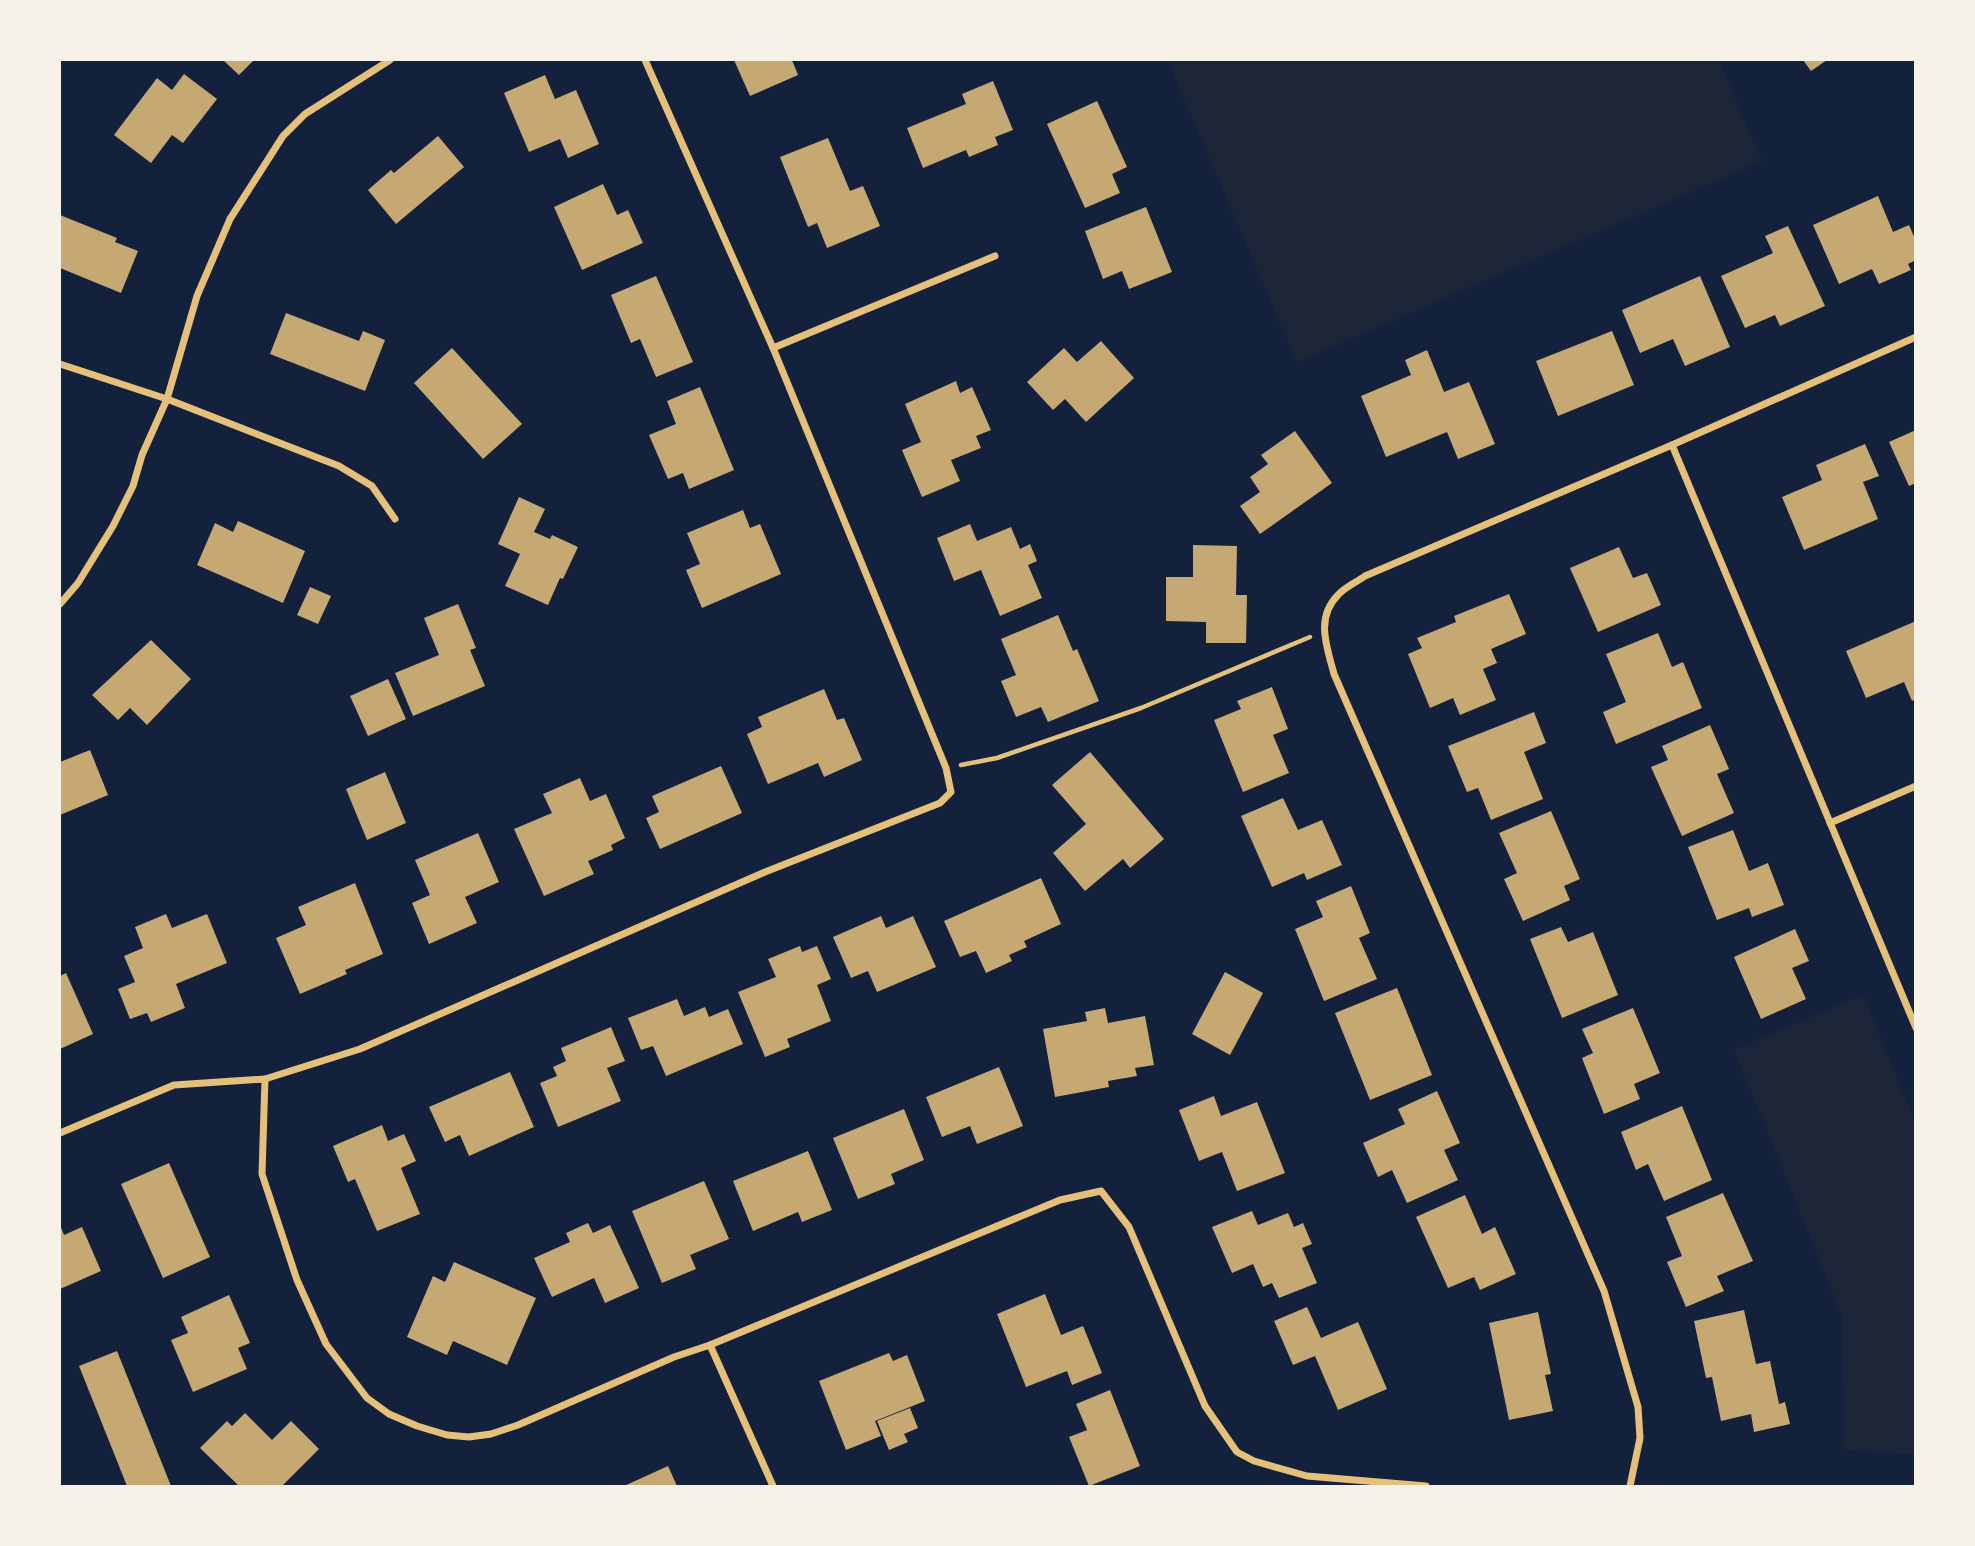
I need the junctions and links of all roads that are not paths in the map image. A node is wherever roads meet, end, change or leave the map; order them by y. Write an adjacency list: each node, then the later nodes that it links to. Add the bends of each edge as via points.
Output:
1 (390, 60): 7 (street, via 304,114 283,136 230,219 197,296)
2 (645, 60): 5 (street)
3 (995, 256): 5 (street)
4 (1916, 337): 8 (street)
5 (773, 348): 14 (street, via 946,768 951,792 940,803 765,872 360,1049)
6 (60, 364): 7 (street)
7 (167, 399): 9 (street, via 339,466 372,486); 10 (street, via 113,526)
8 (1672, 445): 12 (street); 19 (street, via 1365,576 1337,595 1327,611 1323,632 1334,674 1604,1291 1638,1407 1640,1438)
9 (395, 519)
10 (60, 604)
11 (1916, 786): 12 (street)
12 (1830, 822): 13 (street)
13 (1916, 1028)
14 (265, 1079): 15 (street, via 174,1085); 16 (street, via 262,1174 297,1280 326,1344 367,1398 389,1414 447,1435 491,1434)
15 (60, 1133)
16 (710, 1345): 17 (street); 18 (street, via 1060,1200 1101,1191 1129,1227 1205,1406 1237,1452 1307,1476)
17 (773, 1486)
18 (1426, 1486)
19 (1630, 1486)

